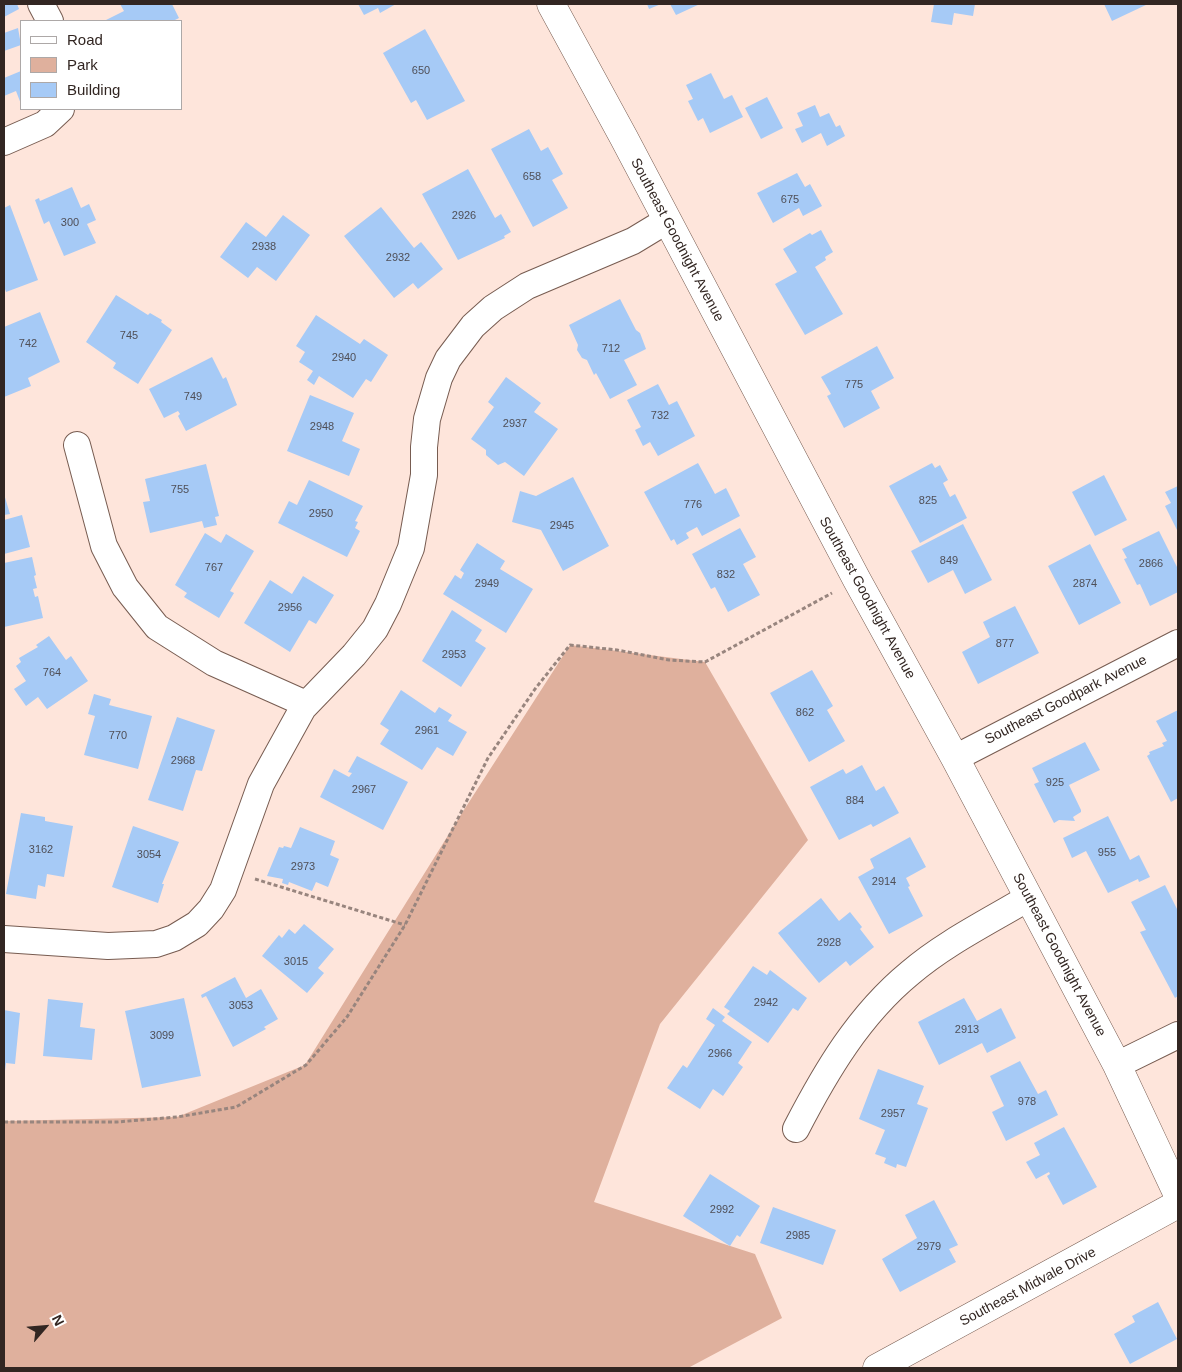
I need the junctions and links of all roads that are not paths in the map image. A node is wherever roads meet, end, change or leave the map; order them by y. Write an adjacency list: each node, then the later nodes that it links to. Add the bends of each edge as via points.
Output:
1 (41, 4): 3 (street)
2 (551, 4): 6 (street, Southeast Goodnight Avenue)
3 (49, 20)
4 (60, 110): 5 (street, via 45,124)
5 (4, 142)
6 (666, 221): 9 (street, via 633,241 520,291 493,308 473,326 448,359 438,378 427,419 424,475 411,548 388,604 354,655); 10 (street, Southeast Goodnight Avenue)
7 (77, 445): 9 (street, via 104,546 125,587 157,627 214,663)
8 (1178, 643): 10 (street, Southeast Goodpark Avenue)
9 (306, 704): 12 (street, via 260,784 223,890 197,924 156,944 108,946)
10 (955, 758): 11 (street, Southeast Goodnight Avenue)
11 (1028, 898): 14 (street, Southeast Goodnight Avenue); 15 (street, via 940,950 882,999 854,1031)
12 (4, 939)
13 (1178, 1035): 14 (street)
14 (1117, 1065): 16 (street, Southeast Goodnight Avenue)
15 (796, 1129)
16 (1178, 1195)
17 (1178, 1204): 18 (street, Southeast Midvale Drive)
18 (877, 1368)

